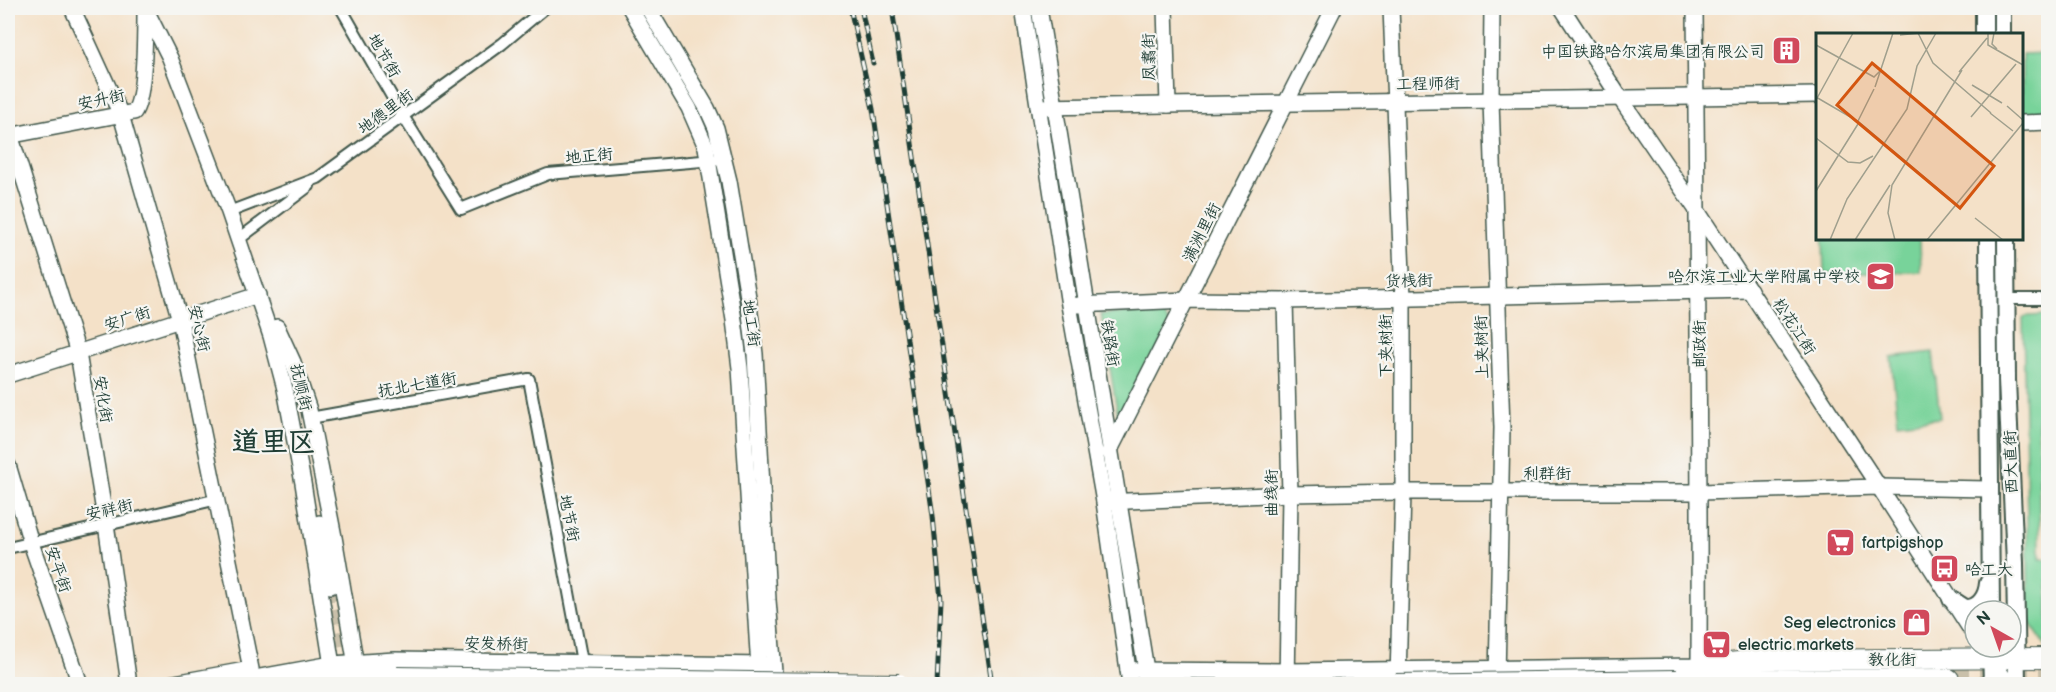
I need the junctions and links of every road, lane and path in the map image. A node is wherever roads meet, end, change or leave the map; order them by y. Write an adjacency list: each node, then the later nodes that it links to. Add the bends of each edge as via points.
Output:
1 (72, 8): 28 (street, 安心街)
2 (145, 8): 28 (street, 安升街, via 138,105 134,112); 37 (street, via 170,58)
3 (341, 8): 29 (street, 地节街)
4 (544, 8): 29 (street, 地德里街, via 502,44)
5 (630, 8): 33 (street, 地工街)
6 (648, 8): 33 (street, 地工街, via 707,108 716,128)
7 (1023, 8): 26 (street, 铁路街)
8 (1039, 8): 27 (street, 铁路街)
9 (1165, 8): 25 (street, 凤翥街)
10 (1334, 8): 24 (street, 满洲里街)
11 (1391, 8): 23 (street, 下夹树街)
12 (1492, 8): 22 (street, 上夹树街)
13 (1562, 8): 21 (street, 松花江街)
14 (1695, 8): 20 (street, 邮政街)
15 (1984, 8): 17 (main road)
16 (2002, 8): 18 (main road)
17 (1984, 33)
18 (2002, 33)
19 (1816, 95): 20 (street, 工程师街)
20 (1696, 97): 21 (street, 工程师街); 36 (street, 邮政街)
21 (1620, 98): 22 (street, 工程师街); 36 (street, 松花江街)
22 (1491, 100): 23 (street, 工程师街); 44 (street, 上夹树街)
23 (1396, 102): 24 (street, 工程师街); 45 (street, 下夹树街)
24 (1287, 103): 25 (street, 工程师街); 48 (street, 满洲里街)
25 (1168, 105): 27 (street, 工程师街)
26 (1038, 107): 27 (street, 工程师街); 50 (street, 铁路街)
27 (1054, 107): 51 (street, 铁路街)
28 (121, 115): 32 (street, 安升街); 52 (street, 安心街)
29 (403, 116): 34 (street, 地德里街); 35 (street, 地节街)
30 (2049, 122): 31 (street)
31 (2023, 123)
32 (8, 133): 54 (street, 安化街)
33 (717, 160): 35 (street, 地正街, via 548,174); 86 (street, 地工街, via 748,297 755,354 768,600)
34 (318, 178): 37 (street, 地德里街); 38 (street)
35 (461, 209)
36 (1696, 209): 41 (street, 松花江街); 42 (street, 邮政街)
37 (229, 212): 38 (street)
38 (238, 239): 43 (street, 抚顺街); 53 (street, 抚顺街, via 268,295)
39 (1988, 240): 62 (main road, 西大直街)
40 (2006, 240): 46 (main road, 西大直街)
41 (1750, 290): 42 (street, 货栈街); 61 (street, 松花江街)
42 (1699, 291): 44 (street, 货栈街); 65 (street, 邮政街)
43 (258, 295): 52 (street, 安广街); 89 (street, 抚顺街, via 287,400)
44 (1498, 296): 45 (street, 货栈街); 63 (street, 上夹树街)
45 (1403, 298): 49 (street, 货栈街); 64 (street, 下夹树街)
46 (2007, 299): 47 (street); 76 (main road, 西大直街)
47 (2049, 299)
48 (1186, 300): 49 (street, 货栈街); 51 (street, 货栈街); 58 (street, 满洲里街)
49 (1285, 300): 66 (street, 曲线街)
50 (1069, 305): 51 (street, 货栈街); 60 (street, 铁路街)
51 (1086, 305): 58 (street, 铁路街)
52 (180, 320): 54 (street, 安广街); 67 (street, 安心街)
53 (277, 327): 57 (street, 抚顺街, via 293,362); 73 (street, 抚顺街, via 300,416)
54 (78, 353): 55 (street, 安广街); 69 (street, 安化街)
55 (8, 375)
56 (529, 380): 57 (street, 抚北七道街); 84 (street, 地节街)
57 (310, 418): 88 (street, 抚顺街)
58 (1110, 450): 60 (street, 满洲里街); 68 (street, 铁路街)
59 (8, 465): 70 (street, 安平街)
60 (1099, 473): 68 (street, 铁路街)
61 (1879, 487): 62 (street, 利群街); 65 (street, 利群街); 74 (street, 松花江街)
62 (1989, 489): 72 (main road, 西大直街)
63 (1501, 491): 64 (street, 利群街); 65 (street, 利群街); 87 (street, 上夹树街)
64 (1403, 492): 66 (street, 利群街); 95 (street, 下夹树街)
65 (1700, 492): 90 (street, 邮政街)
66 (1290, 494): 68 (street, 利群街); 94 (street, 曲线街)
67 (218, 499): 69 (street, 安祥街); 99 (street, 安心街, via 251,669)
68 (1112, 502): 92 (street, 铁路街); 93 (street, 铁路街)
69 (106, 524): 70 (street, 安祥街); 98 (street, 安化街)
70 (31, 543): 71 (street, 安祥街); 97 (street, 安平街)
71 (8, 548)
72 (1990, 567): 74 (main road, via 1986,594 1979,603 1969,609); 75 (main road, 西大直街)
73 (331, 586)
74 (1951, 598): 77 (street, 松花江街)
75 (1991, 599)
76 (2015, 599)
77 (1963, 617)
78 (1963, 652): 90 (highway, 教化街, via 1759,660)
79 (2049, 658): 83 (highway, 教化街)
80 (1988, 659): 96 (main road)
81 (1993, 659): 108 (street)
82 (2017, 659): 109 (main road, 西大直街)
83 (2023, 659)
84 (582, 663): 85 (street, 安发桥街); 88 (street, 安发桥街, via 394,660); 102 (street, 地节街)
85 (660, 664): 86 (street, 安发桥街); 103 (street)
86 (765, 665): 104 (street); 105 (street)
87 (1497, 668): 90 (street, 教化街); 95 (street, 教化街); 107 (street, 上夹树街)
88 (356, 669): 89 (highway); 106 (highway, bridge, via 397,677)
89 (333, 671): 100 (street); 101 (highway)
90 (1699, 673): 91 (highway, 教化街); 95 (highway, 教化街, bridge, via 1677,680)
91 (1949, 674)
92 (1129, 677): 93 (street, 教化街)
93 (1146, 677): 94 (street, 教化街)
94 (1287, 677): 95 (street, 教化街)
95 (1397, 679)
96 (1990, 683)
97 (80, 684)
98 (129, 684)
99 (169, 684)
100 (220, 684)
101 (291, 684)
102 (587, 684)
103 (663, 684)
104 (760, 684)
105 (775, 684)
106 (899, 684)
107 (1497, 684)
108 (2008, 684)
109 (2017, 684)

